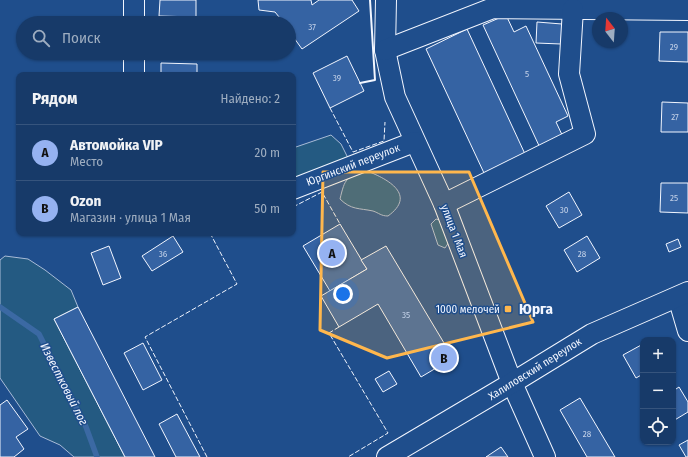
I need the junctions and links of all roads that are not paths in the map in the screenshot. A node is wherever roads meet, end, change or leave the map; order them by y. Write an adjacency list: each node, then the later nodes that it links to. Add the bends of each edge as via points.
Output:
1 (134, 0): 5 (street)
2 (386, 0): 6 (street, улица 1 Мая)
3 (573, 9): 4 (street); 6 (street, via 493,8); 11 (street, via 569,74 585,134)
4 (688, 10)
5 (134, 16)
6 (385, 50): 9 (street, улица 1 Мая, via 395,98)
7 (134, 60): 8 (street)
8 (134, 72)
9 (414, 142): 10 (street, Юргинский переулок); 11 (street, улица 1 Мая)
10 (296, 188)
11 (444, 204): 14 (street, улица 1 Мая)
12 (683, 295): 13 (street); 14 (street, Халиловский переулок, via 592,334)
13 (688, 331)
14 (512, 383): 15 (street, Халиловский переулок); 16 (street, улица 1 Мая)
15 (387, 457)
16 (545, 457)

